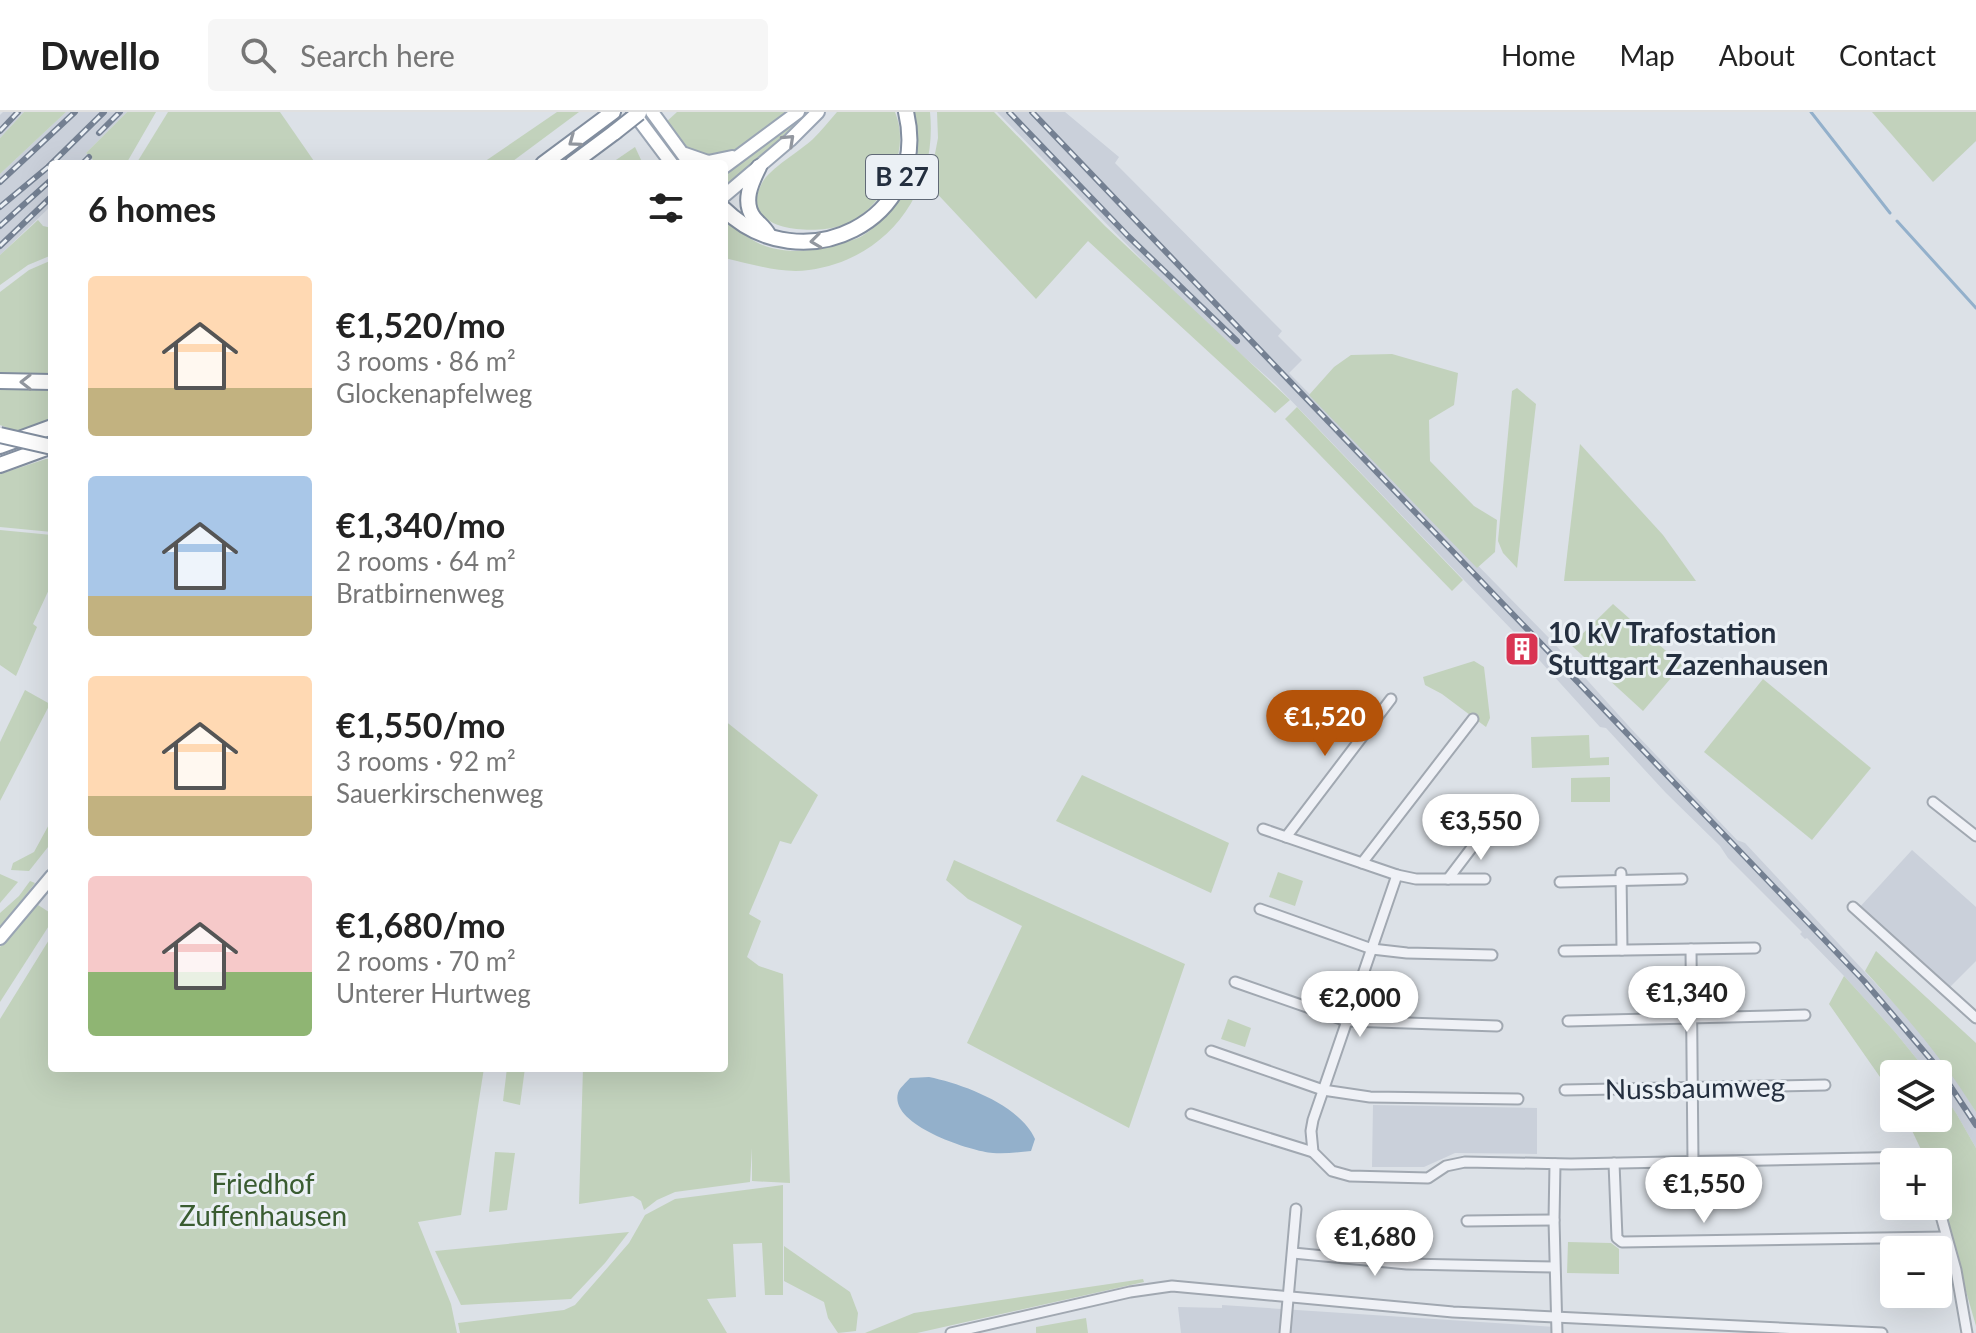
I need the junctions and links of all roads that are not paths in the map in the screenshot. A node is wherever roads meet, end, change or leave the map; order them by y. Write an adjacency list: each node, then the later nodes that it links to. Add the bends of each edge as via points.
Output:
1 (633, 112): 12 (main road)
2 (640, 112): 11 (highway, bridge)
3 (652, 112): 8 (main road)
4 (798, 112): 9 (main road)
5 (818, 112): 17 (main road, one-way to 5)
6 (906, 112): 20 (highway, B 27, one-way to 20, via 904,169 881,210 860,227 831,239 798,242)
7 (609, 115): 10 (highway, one-way to 10)
8 (682, 152): 13 (main road); 14 (main road)
9 (743, 155): 15 (main road); 16 (main road)
10 (548, 160)
11 (577, 160)
12 (666, 160)
13 (687, 160)
14 (703, 160)
15 (718, 160)
16 (728, 164)
17 (759, 167): 18 (main road); 20 (highway, via 748,203)
18 (728, 193)
19 (728, 212): 20 (highway, B 27)
20 (770, 237)
21 (0, 381): 22 (highway, one-way to 21)
22 (48, 382)
23 (48, 428): 26 (highway)
24 (0, 435): 25 (highway, bridge)
25 (48, 445)
26 (0, 446)
27 (48, 447): 28 (highway)
28 (0, 465)
29 (1391, 699): 35 (street)
30 (1473, 719): 36 (street)
31 (1933, 802): 34 (street)
32 (1489, 825): 39 (street)
33 (1263, 829): 35 (street)
34 (1976, 836)
35 (1286, 837): 36 (street)
36 (1362, 863): 37 (street)
37 (1397, 875): 39 (street); 48 (street)
38 (1621, 876): 41 (street); 43 (street); 50 (street)
39 (1448, 879): 40 (street)
40 (1485, 879)
41 (1682, 879)
42 (48, 881): 46 (main road)
43 (1560, 882)
44 (1853, 907): 56 (street)
45 (1260, 909): 48 (street)
46 (0, 938)
47 (1755, 948): 49 (street)
48 (1372, 949): 52 (street); 57 (street)
49 (1691, 949): 50 (street); 55 (street)
50 (1622, 950): 51 (street)
51 (1564, 951)
52 (1492, 955)
53 (1235, 982): 57 (street)
54 (1805, 1015): 55 (street)
55 (1692, 1018): 58 (street); 62 (street)
56 (1976, 1018)
57 (1347, 1021): 59 (street); 63 (street)
58 (1568, 1021)
59 (1497, 1026)
60 (1211, 1051): 63 (street)
61 (1825, 1085): 62 (street, Nussbaumweg)
62 (1692, 1087): 64 (street, Nussbaumweg); 69 (street)
63 (1323, 1090): 65 (street, via 1370,1097); 67 (street, via 1311,1131)
64 (1565, 1090)
65 (1518, 1099)
66 (1191, 1114): 67 (street)
67 (1313, 1152): 71 (street, via 1332,1171 1350,1176 1428,1178 1455,1163)
68 (1880, 1160): 69 (street)
69 (1693, 1162): 70 (street)
70 (1614, 1163): 71 (street); 75 (street, via 1617,1238 1622,1242)
71 (1555, 1164): 73 (street)
72 (1296, 1209): 76 (street)
73 (1554, 1220): 74 (street); 78 (street)
74 (1467, 1221)
75 (1880, 1238)
76 (1293, 1253): 78 (street, via 1410,1264); 79 (street)
77 (1952, 1257): 85 (street)
78 (1554, 1267): 80 (street)
79 (1288, 1296): 80 (street); 81 (street, via 1156,1288); 82 (street)
80 (1557, 1319): 83 (street); 84 (street)
81 (951, 1333)
82 (1285, 1333)
83 (1557, 1333)
84 (1882, 1333)
85 (1967, 1333)

